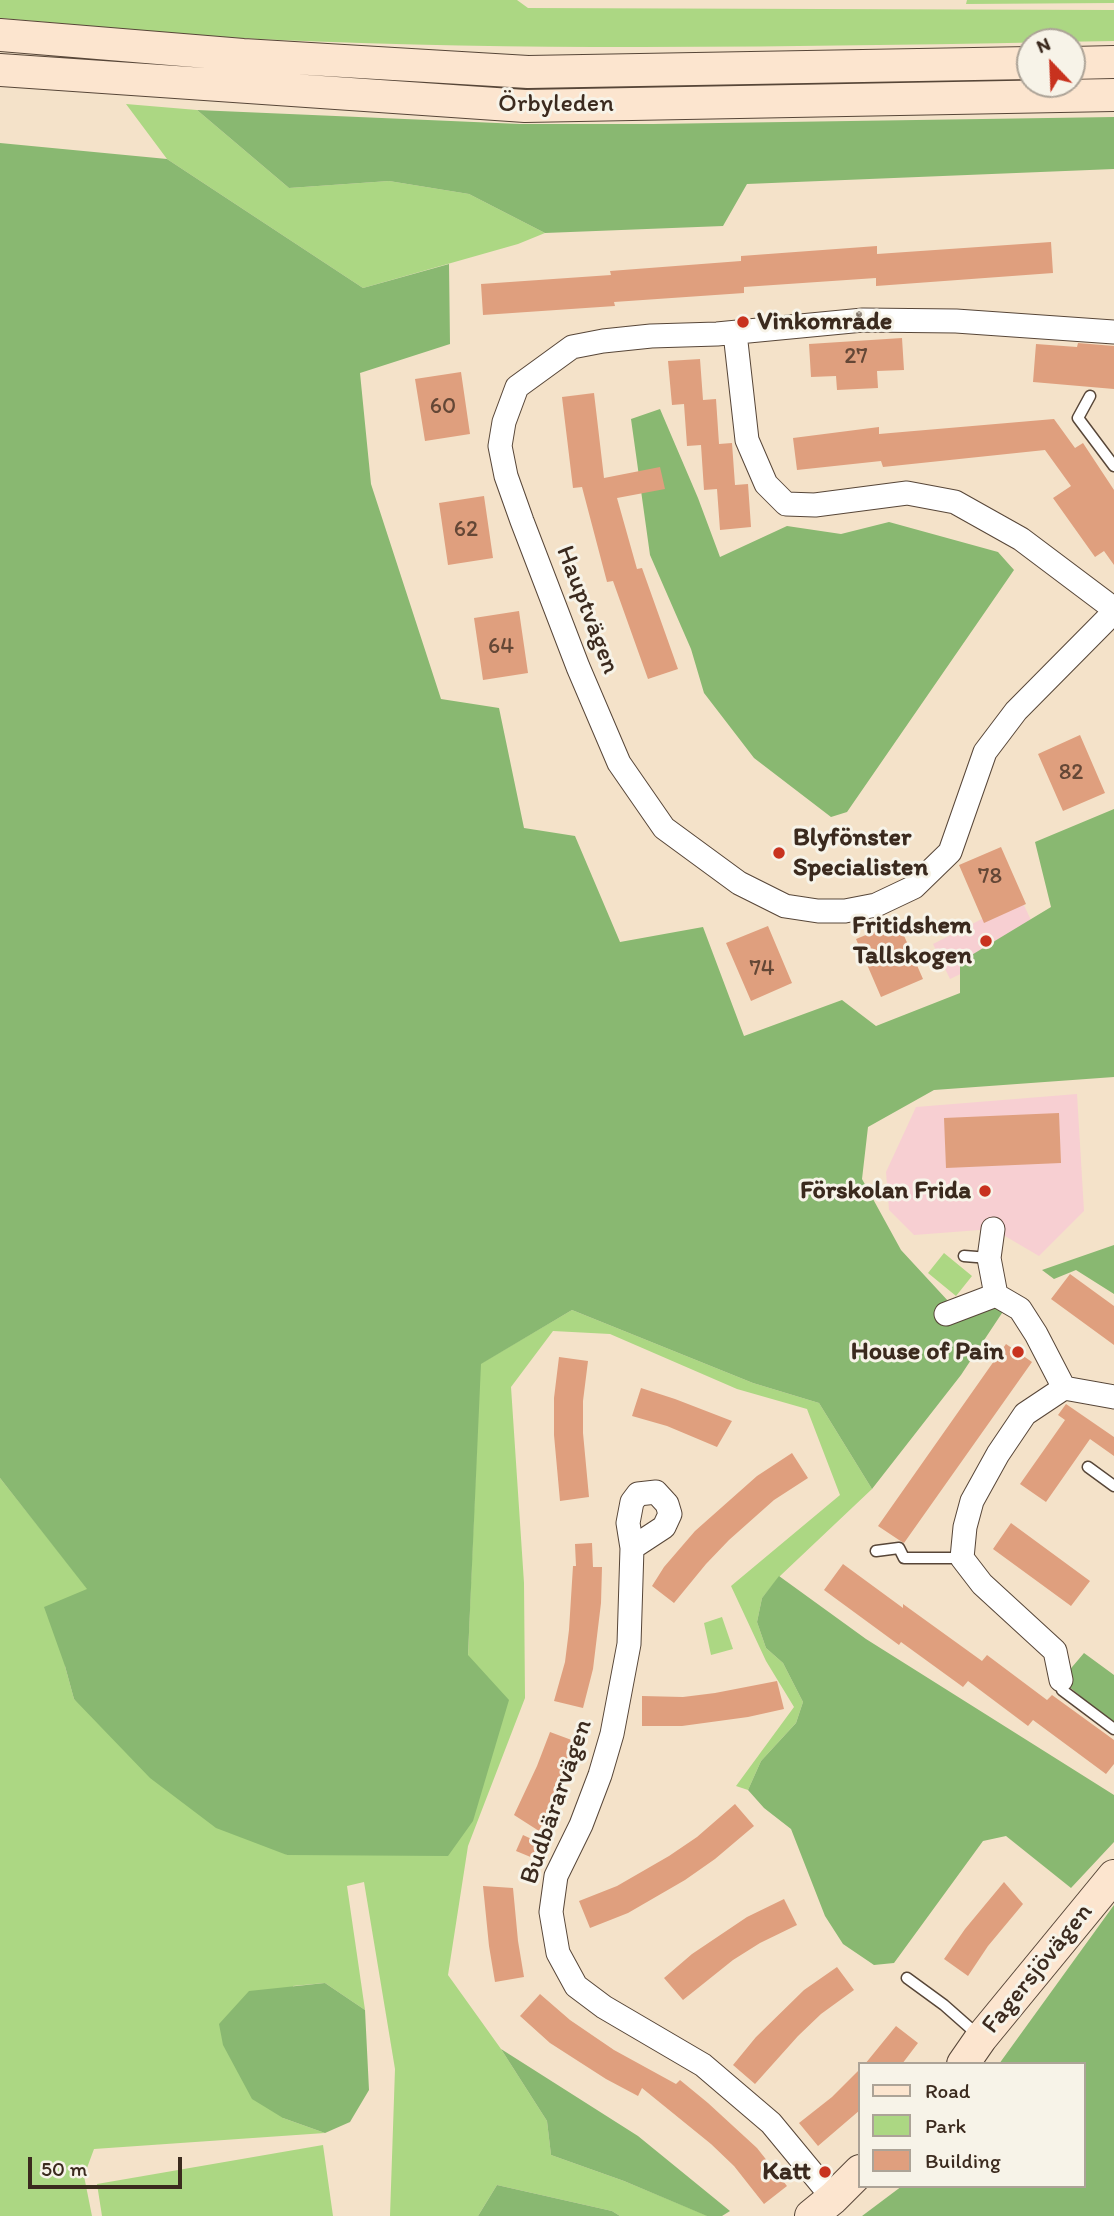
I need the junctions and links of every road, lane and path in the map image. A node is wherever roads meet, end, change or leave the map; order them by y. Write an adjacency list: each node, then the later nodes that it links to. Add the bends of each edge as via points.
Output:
1 (0, 35): 4 (main road, Örbyleden, via 528,72)
2 (1114, 62): 3 (main road)
3 (1086, 63)
4 (1016, 64)
5 (0, 70): 6 (main road, Örbyleden, via 525,106)
6 (1114, 95)
7 (1114, 332): 8 (street, Hauptvägen, via 863,320)
8 (735, 333): 11 (street, via 747,440 766,484 786,503 815,505 907,493 955,502 1021,539); 11 (street, Hauptvägen, via 651,336 572,347 517,387 503,422 500,446 527,533 619,763 664,828 739,883 785,906 818,911 877,905 914,887 950,852 985,752 1016,711)
9 (1090, 396): 10 (lane, via 1078,418)
10 (1114, 466)
11 (1114, 610)
12 (993, 1229): 14 (street)
13 (964, 1256): 14 (lane)
14 (989, 1258): 15 (street)
15 (996, 1295): 16 (street); 17 (street, via 1020,1309)
16 (946, 1314)
17 (1065, 1388): 18 (street); 23 (street, via 1025,1414 998,1454 972,1501)
18 (1114, 1397)
19 (1088, 1467): 20 (lane)
20 (1114, 1486)
21 (632, 1548): 31 (street, Budbärarvägen, via 629,1644 612,1734 590,1802 556,1879 551,1912 558,1953 576,1986 703,2065 771,2123)
22 (876, 1551): 23 (lane, via 899,1548 904,1558)
23 (962, 1558): 24 (street, via 982,1584 1055,1651)
24 (1061, 1680): 25 (lane, via 1062,1690)
25 (1114, 1729)
26 (1114, 1876): 28 (main road, Fagersjövägen)
27 (907, 1978): 28 (lane)
28 (981, 2038): 29 (main road, Fagersjövägen)
29 (964, 2062)
30 (858, 2173): 31 (main road)
31 (822, 2207)

